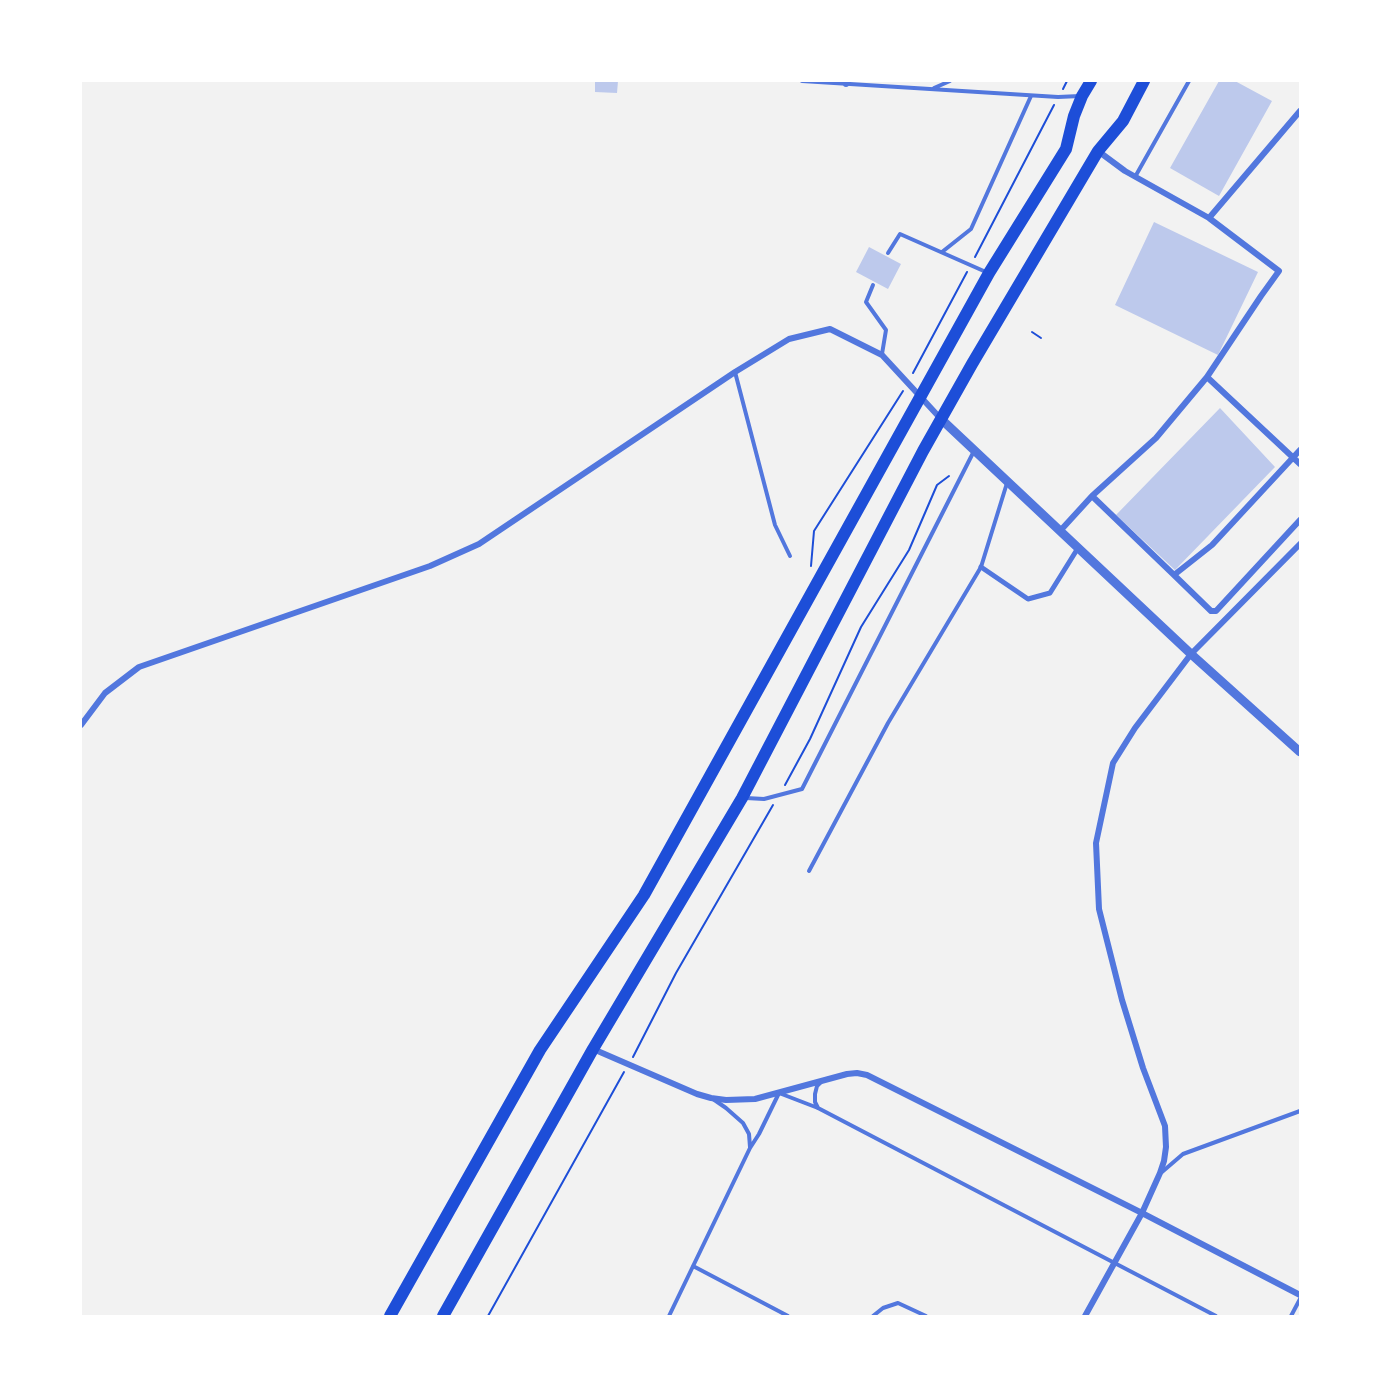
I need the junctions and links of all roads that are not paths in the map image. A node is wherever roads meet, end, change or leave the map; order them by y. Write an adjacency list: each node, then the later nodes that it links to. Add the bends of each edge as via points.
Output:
1 (802, 81): 6 (lane)
2 (950, 81): 7 (lane)
3 (1091, 81): 9 (highway)
4 (1144, 81): 11 (highway, via 1123,121)
5 (1189, 81): 12 (lane)
6 (846, 82): 7 (lane)
7 (932, 89): 8 (lane)
8 (1031, 96): 9 (lane); 14 (lane, via 971,229)
9 (1082, 96): 16 (highway, via 1066,149)
10 (1300, 111): 13 (street)
11 (1098, 151): 12 (street); 22 (highway)
12 (1135, 177): 13 (street)
13 (1209, 218): 20 (street, via 1279,271)
14 (942, 252): 15 (lane, via 900,234); 16 (lane)
15 (888, 253)
16 (989, 273): 21 (highway)
17 (873, 285): 18 (lane, via 866,302 886,330)
18 (882, 355): 19 (street, via 830,329 789,339); 21 (street)
19 (735, 372): 33 (lane, via 775,525); 37 (street, via 479,544 430,566 139,668 105,693)
20 (1207, 377): 25 (street); 28 (street, via 1156,438)
21 (920, 396): 22 (street); 53 (highway, via 644,896 540,1050)
22 (941, 419): 24 (street); 39 (highway)
23 (1300, 450): 25 (street)
24 (975, 451): 27 (street); 39 (lane, via 802,789 764,799)
25 (1293, 458): 26 (street); 35 (street, via 1212,544)
26 (1300, 464)
27 (1008, 482): 30 (street); 34 (lane)
28 (1092, 496): 30 (street); 35 (street)
29 (1300, 520): 35 (street, via 1216,611 1211,611)
30 (1060, 531): 32 (street)
31 (1300, 544): 36 (street)
32 (1078, 548): 34 (street, via 1050,593 1028,599); 36 (street)
33 (790, 556)
34 (981, 567): 40 (lane, via 888,723)
35 (1174, 575)
36 (1191, 654): 38 (street); 48 (street, via 1113,763 1096,843 1099,909 1122,1000 1164,1126 1166,1147)
37 (81, 725)
38 (1300, 752)
39 (742, 798): 41 (highway)
40 (809, 871)
41 (593, 1048): 44 (street); 54 (highway)
42 (822, 1081): 43 (street); 45 (lane, via 815,1094); 49 (street, via 847,1074 867,1074)
43 (779, 1093): 44 (street, via 755,1099); 45 (lane); 47 (lane)
44 (711, 1098): 47 (lane, via 743,1123)
45 (818, 1108): 50 (lane)
46 (1300, 1111): 48 (lane, via 1183,1154)
47 (750, 1148): 51 (lane)
48 (1160, 1173): 49 (street)
49 (1142, 1213): 50 (street); 52 (street)
50 (1114, 1262): 59 (street); 60 (lane)
51 (693, 1266): 55 (lane); 56 (lane)
52 (1300, 1297): 61 (lane)
53 (390, 1316)
54 (443, 1316)
55 (669, 1316)
56 (788, 1316)
57 (873, 1316): 58 (lane, via 898,1303)
58 (926, 1316)
59 (1085, 1316)
60 (1216, 1316)
61 (1291, 1316)

